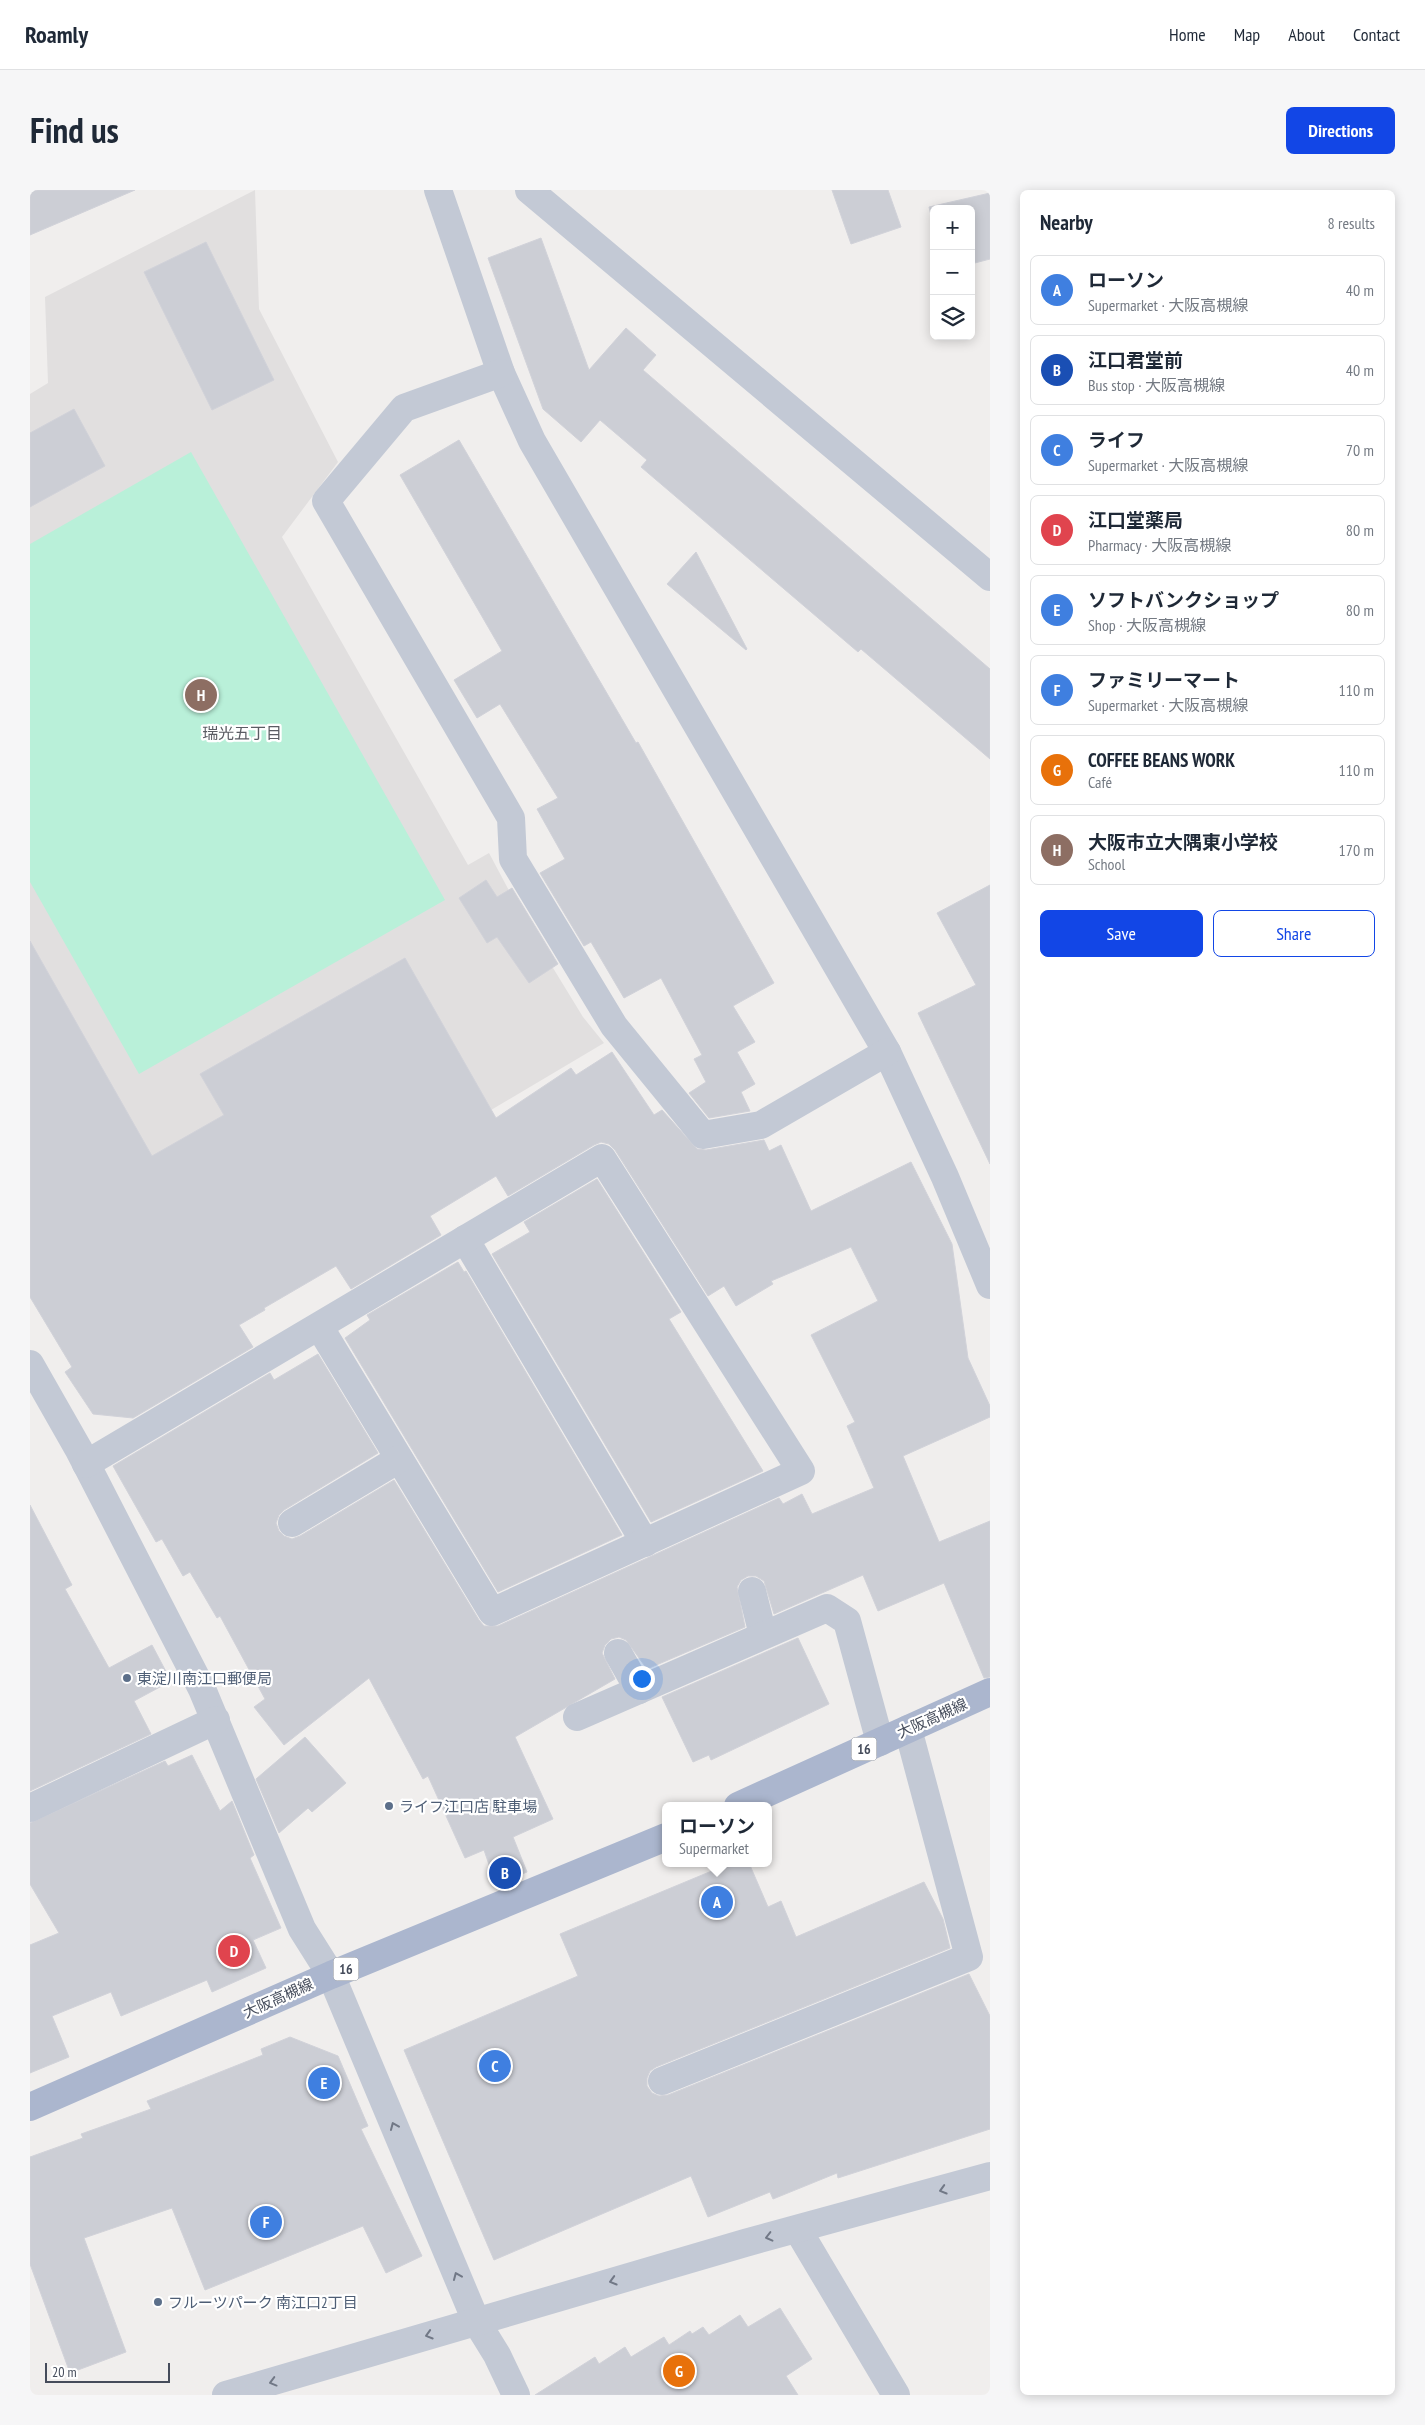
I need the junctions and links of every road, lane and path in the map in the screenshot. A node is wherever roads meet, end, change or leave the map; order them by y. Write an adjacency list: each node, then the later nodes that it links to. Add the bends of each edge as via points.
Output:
1 (438, 190): 3 (street)
2 (529, 190): 4 (street)
3 (501, 374): 5 (street, via 532,441); 5 (street, via 404,408 326,501 511,818 513,859 614,1026 702,1135 762,1125)
4 (990, 577)
5 (887, 1052): 7 (street, via 945,1177)
6 (465, 1239): 8 (street); 13 (street); 13 (street, via 602,1158 801,1471)
7 (990, 1285)
8 (319, 1326): 10 (street); 11 (street)
9 (30, 1364): 11 (street)
10 (399, 1459): 12 (street); 13 (street, via 492,1612)
11 (86, 1464): 20 (street)
12 (292, 1523)
13 (645, 1542)
14 (752, 1591): 15 (street)
15 (763, 1635): 17 (street); 22 (street, via 826,1608 846,1621)
16 (618, 1653): 17 (street)
17 (639, 1690): 19 (street)
18 (990, 1692): 21 (main road, 大阪高槻線 / 16)
19 (577, 1716)
20 (216, 1720): 24 (street); 26 (street, via 302,1929)
21 (908, 1729): 22 (main road, 大阪高槻線 / 16); 27 (street, via 969,1957)
22 (880, 1742): 23 (main road, 大阪高槻線 / 16)
23 (747, 1802)
24 (30, 1808)
25 (662, 1839): 26 (main road, 大阪高槻線 / 16)
26 (331, 1975): 28 (main road, 大阪高槻線 / 16); 31 (street, one-way to 26)
27 (662, 2081)
28 (30, 2107)
29 (990, 2176): 30 (street, one-way to 30)
30 (798, 2230): 31 (street, one-way to 31); 34 (street)
31 (476, 2321): 32 (street, one-way to 32); 33 (street)
32 (226, 2395)
33 (516, 2395)
34 (896, 2395)

